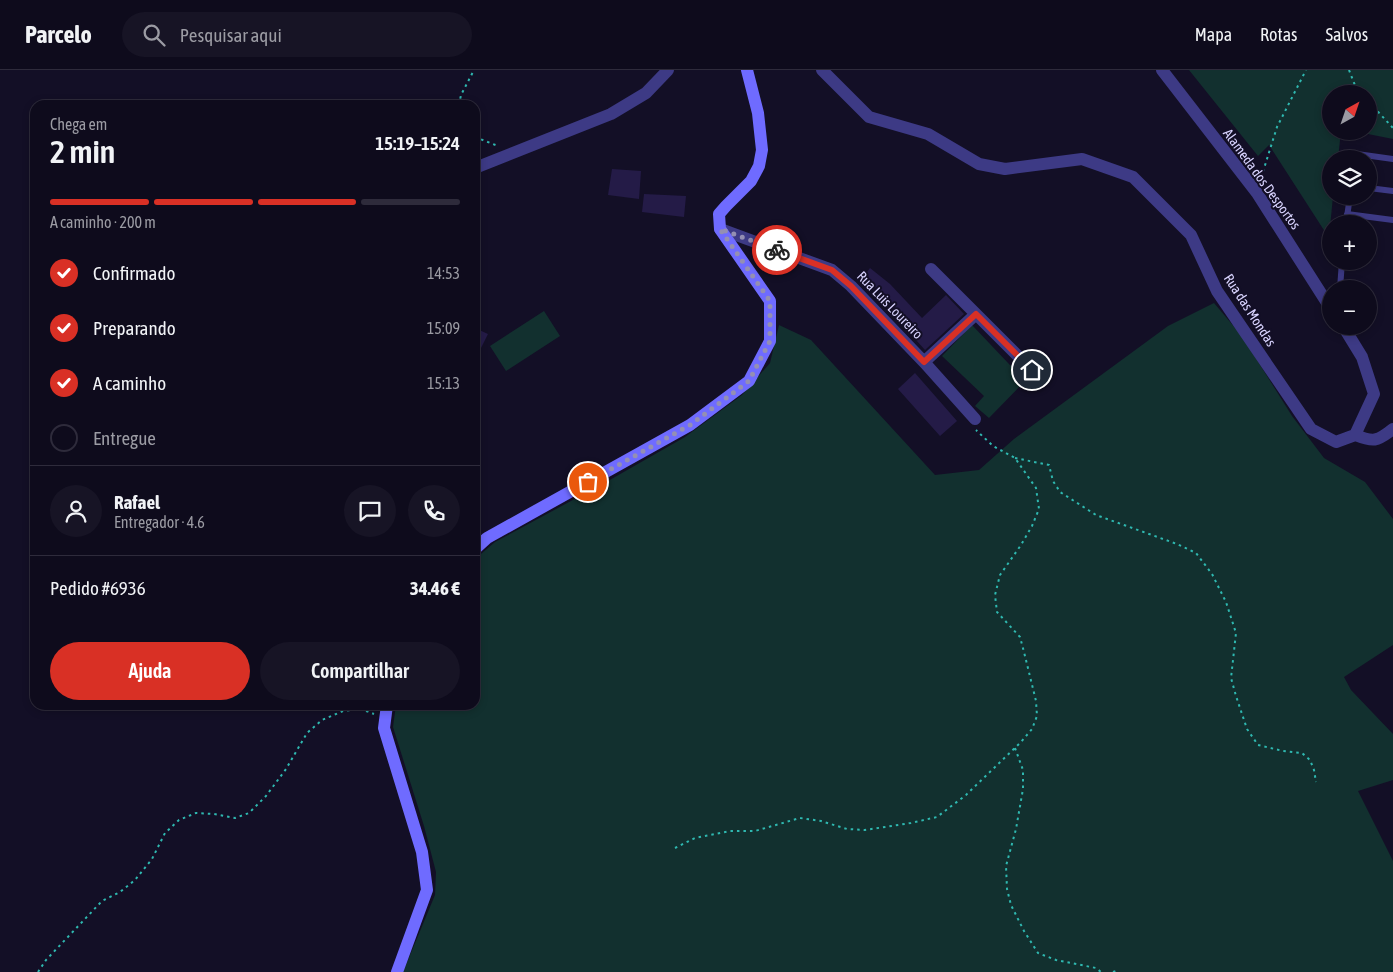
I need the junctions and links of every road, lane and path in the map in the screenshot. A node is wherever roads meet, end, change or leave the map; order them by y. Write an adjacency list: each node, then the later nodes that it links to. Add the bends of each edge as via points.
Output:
1 (474, 70): 9 (path)
2 (668, 70): 13 (street, via 646,93 611,114)
3 (747, 70): 23 (street, via 758,113 762,150 759,166 751,181 720,214)
4 (822, 70): 32 (street, Rua das Mondas, via 869,117 928,134 979,164 1005,169 1082,159 1133,177 1191,234 1217,291 1311,428 1336,442)
5 (1162, 70): 19 (street, Alameda dos Desportos)
6 (1306, 70): 19 (path, via 1277,127)
7 (1349, 70): 8 (path)
8 (1355, 85)
9 (460, 100)
10 (1378, 112): 11 (path)
11 (1393, 128)
12 (480, 139): 13 (path)
13 (514, 152): 16 (street)
14 (1377, 157): 15 (lane)
15 (1393, 159)
16 (480, 166)
17 (1377, 189): 18 (lane)
18 (1393, 191)
19 (1257, 192): 25 (street, Alameda dos Desportos)
20 (1348, 205): 21 (lane)
21 (1347, 214): 22 (lane)
22 (1393, 220)
23 (720, 229): 28 (street, Rua Luis Loureiro, via 832,270); 34 (street, via 770,301 770,341 749,381 690,425)
24 (931, 269): 26 (street)
25 (1322, 294)
26 (976, 314): 28 (street); 29 (street)
27 (1349, 335): 32 (street, via 1362,357 1374,394)
28 (924, 362): 30 (street, Rua Luis Loureiro)
29 (1032, 370)
30 (975, 419): 33 (path, via 975,429 992,446)
31 (1393, 429): 32 (street, Rua das Mondas, via 1370,441)
32 (1355, 435)
33 (1015, 458): 39 (path, via 1036,488 1039,509 1032,526 1000,575 995,595 997,612 1020,637 1036,701 1037,716 1032,729); 40 (path, via 1048,465 1060,492 1096,515 1196,554 1212,574 1236,633 1231,678 1247,729 1258,744 1302,753 1310,760)
34 (480, 544)
35 (352, 710): 42 (path, via 322,720 307,733 286,769 249,814 235,818 196,813 179,820 165,833 152,859 135,880 102,901)
36 (364, 710): 38 (path)
37 (387, 710): 38 (street)
38 (386, 718): 43 (street, via 384,728 422,852 427,890)
39 (1015, 748): 41 (path, via 966,795 937,817 865,830 800,818 755,831 730,831 695,838); 44 (path, via 1023,770 1023,789 1006,866 1011,905 1038,953)
40 (1316, 782)
41 (675, 848)
42 (38, 972)
43 (397, 972)
44 (1101, 972)

